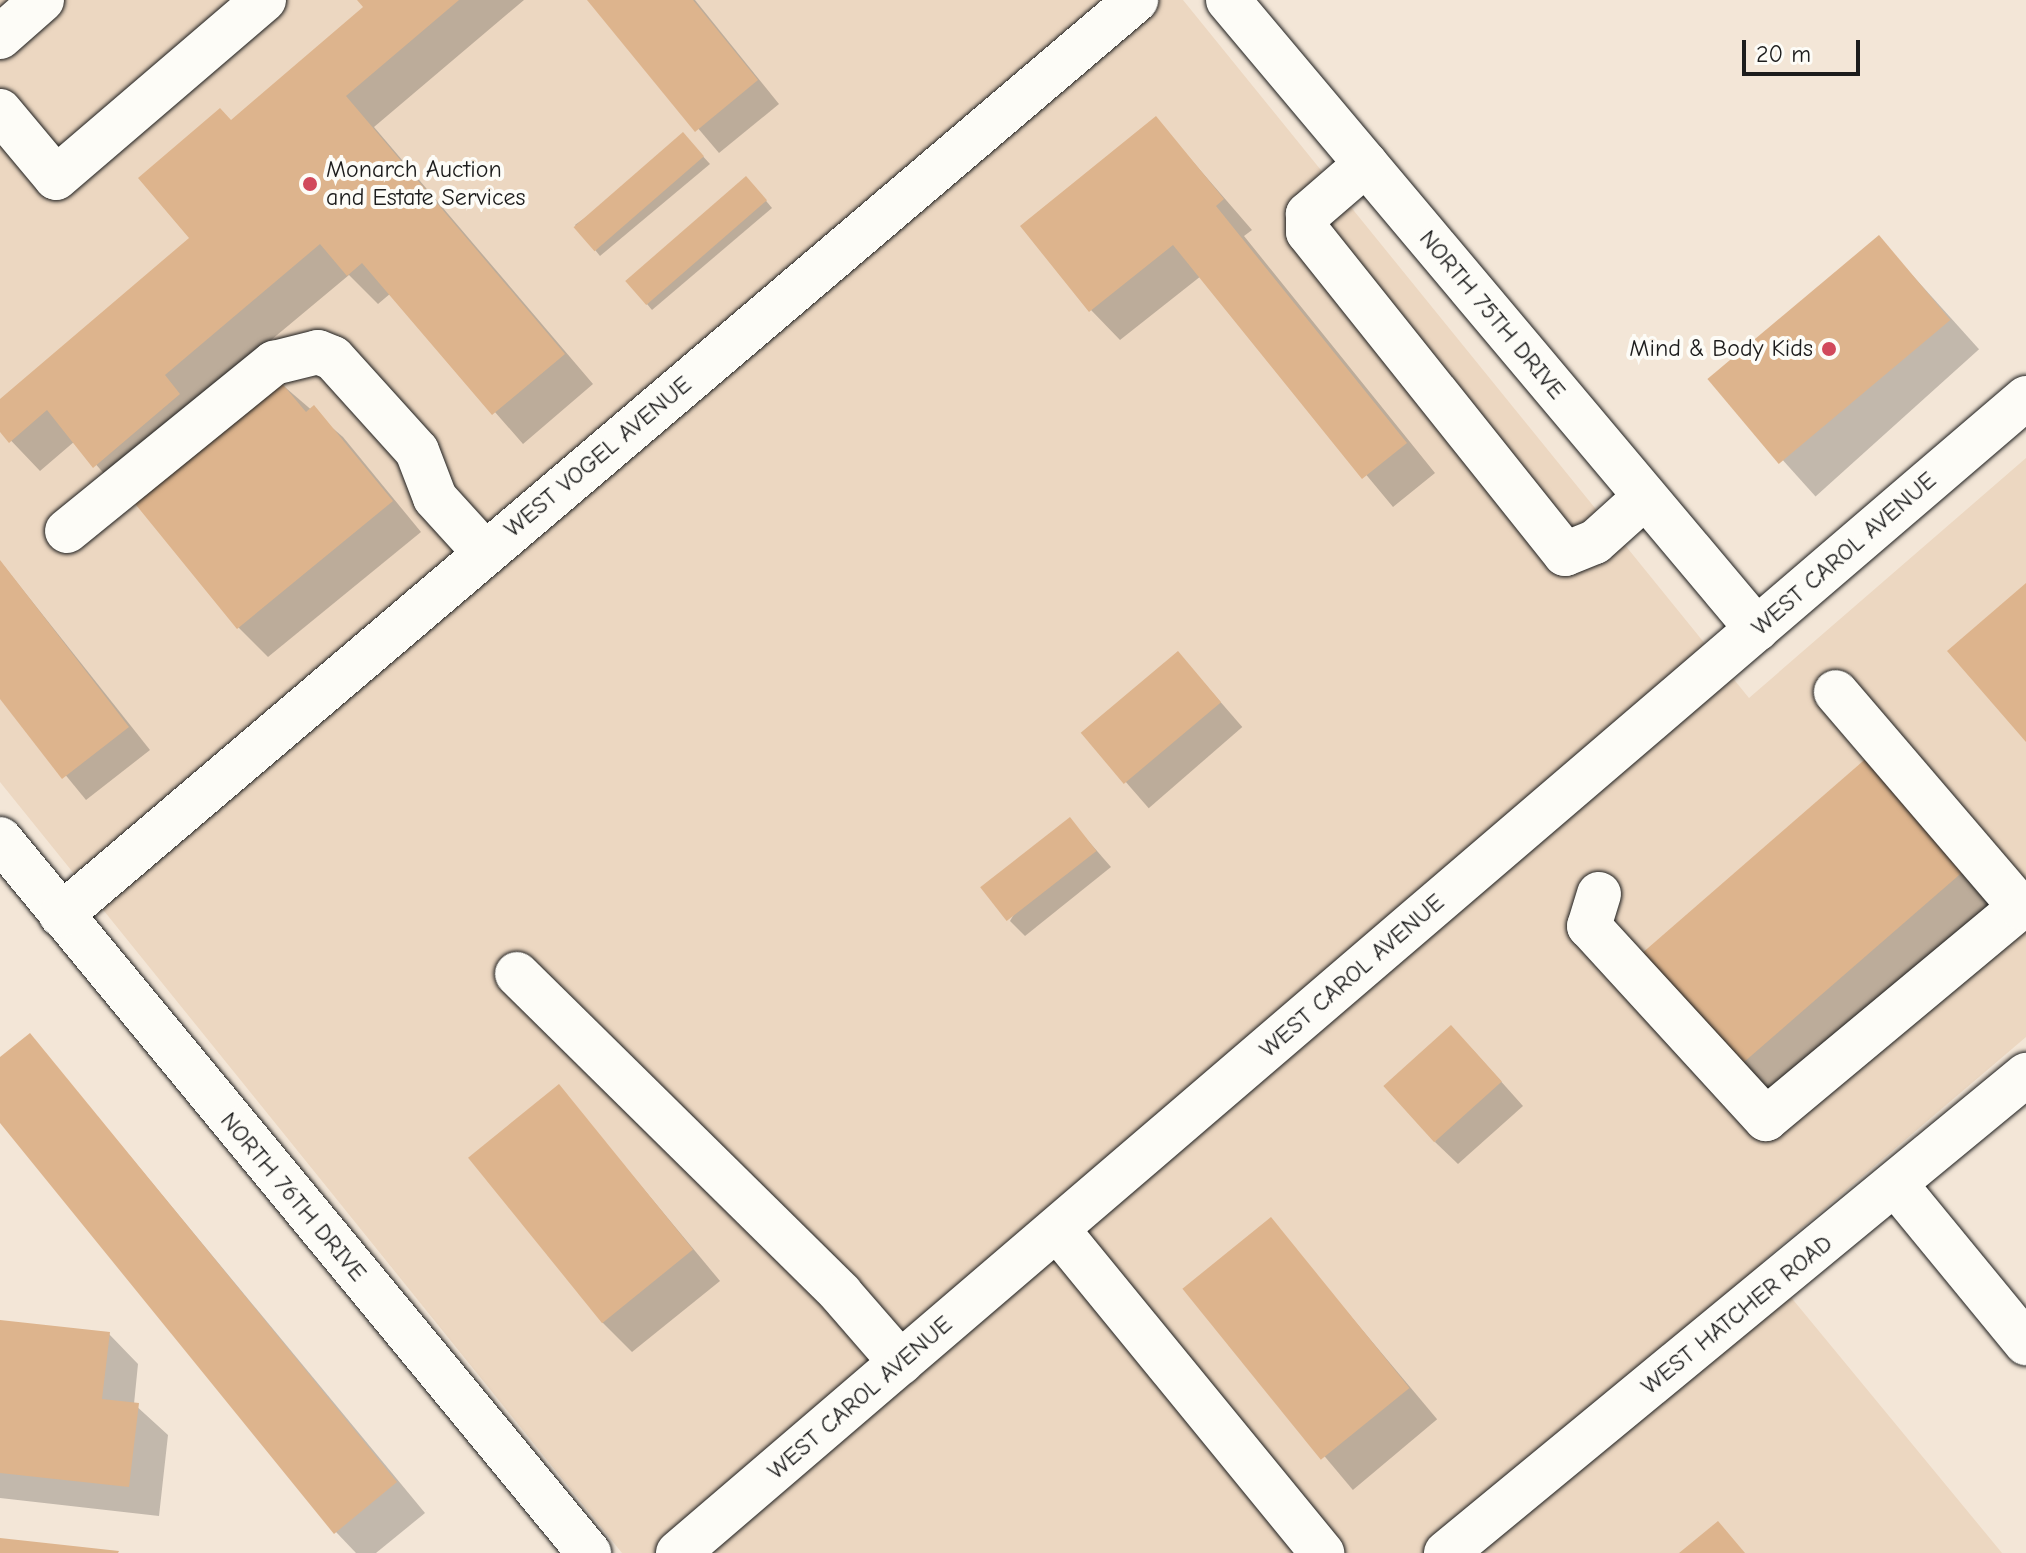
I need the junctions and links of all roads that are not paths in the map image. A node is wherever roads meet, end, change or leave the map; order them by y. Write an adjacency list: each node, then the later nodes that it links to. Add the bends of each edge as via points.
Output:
1 (42, 0): 5 (street)
2 (264, 0): 6 (street, via 56,178)
3 (1136, 0): 11 (street, WEST VOGEL AVENUE)
4 (1228, 0): 7 (street, NORTH 75TH DRIVE)
5 (0, 37)
6 (0, 111)
7 (1366, 164): 9 (street, NORTH 75TH DRIVE); 9 (street, via 1308,214 1308,232 1565,554 1595,542)
8 (2026, 398): 12 (street, WEST CAROL AVENUE)
9 (1645, 497): 12 (street, NORTH 75TH DRIVE)
10 (67, 531): 11 (street, via 274,363 318,352 333,358 417,451 435,498)
11 (485, 553): 16 (street, WEST VOGEL AVENUE)
12 (1757, 629): 20 (street, WEST CAROL AVENUE)
13 (1836, 692): 15 (street, via 2020,907 1766,1119 1589,926)
14 (0, 839): 16 (street, NORTH 76TH DRIVE)
15 (1599, 894)
16 (61, 915): 23 (street, NORTH 76TH DRIVE)
17 (517, 974): 22 (street, via 841,1294)
18 (2026, 1075): 19 (street, WEST HATCHER ROAD)
19 (1896, 1185): 21 (street); 26 (street, WEST HATCHER ROAD)
20 (1057, 1229): 22 (street, WEST CAROL AVENUE); 25 (street)
21 (2026, 1343)
22 (901, 1363): 24 (street, WEST CAROL AVENUE)
23 (589, 1553)
24 (678, 1553)
25 (1322, 1553)
26 (1446, 1553)

